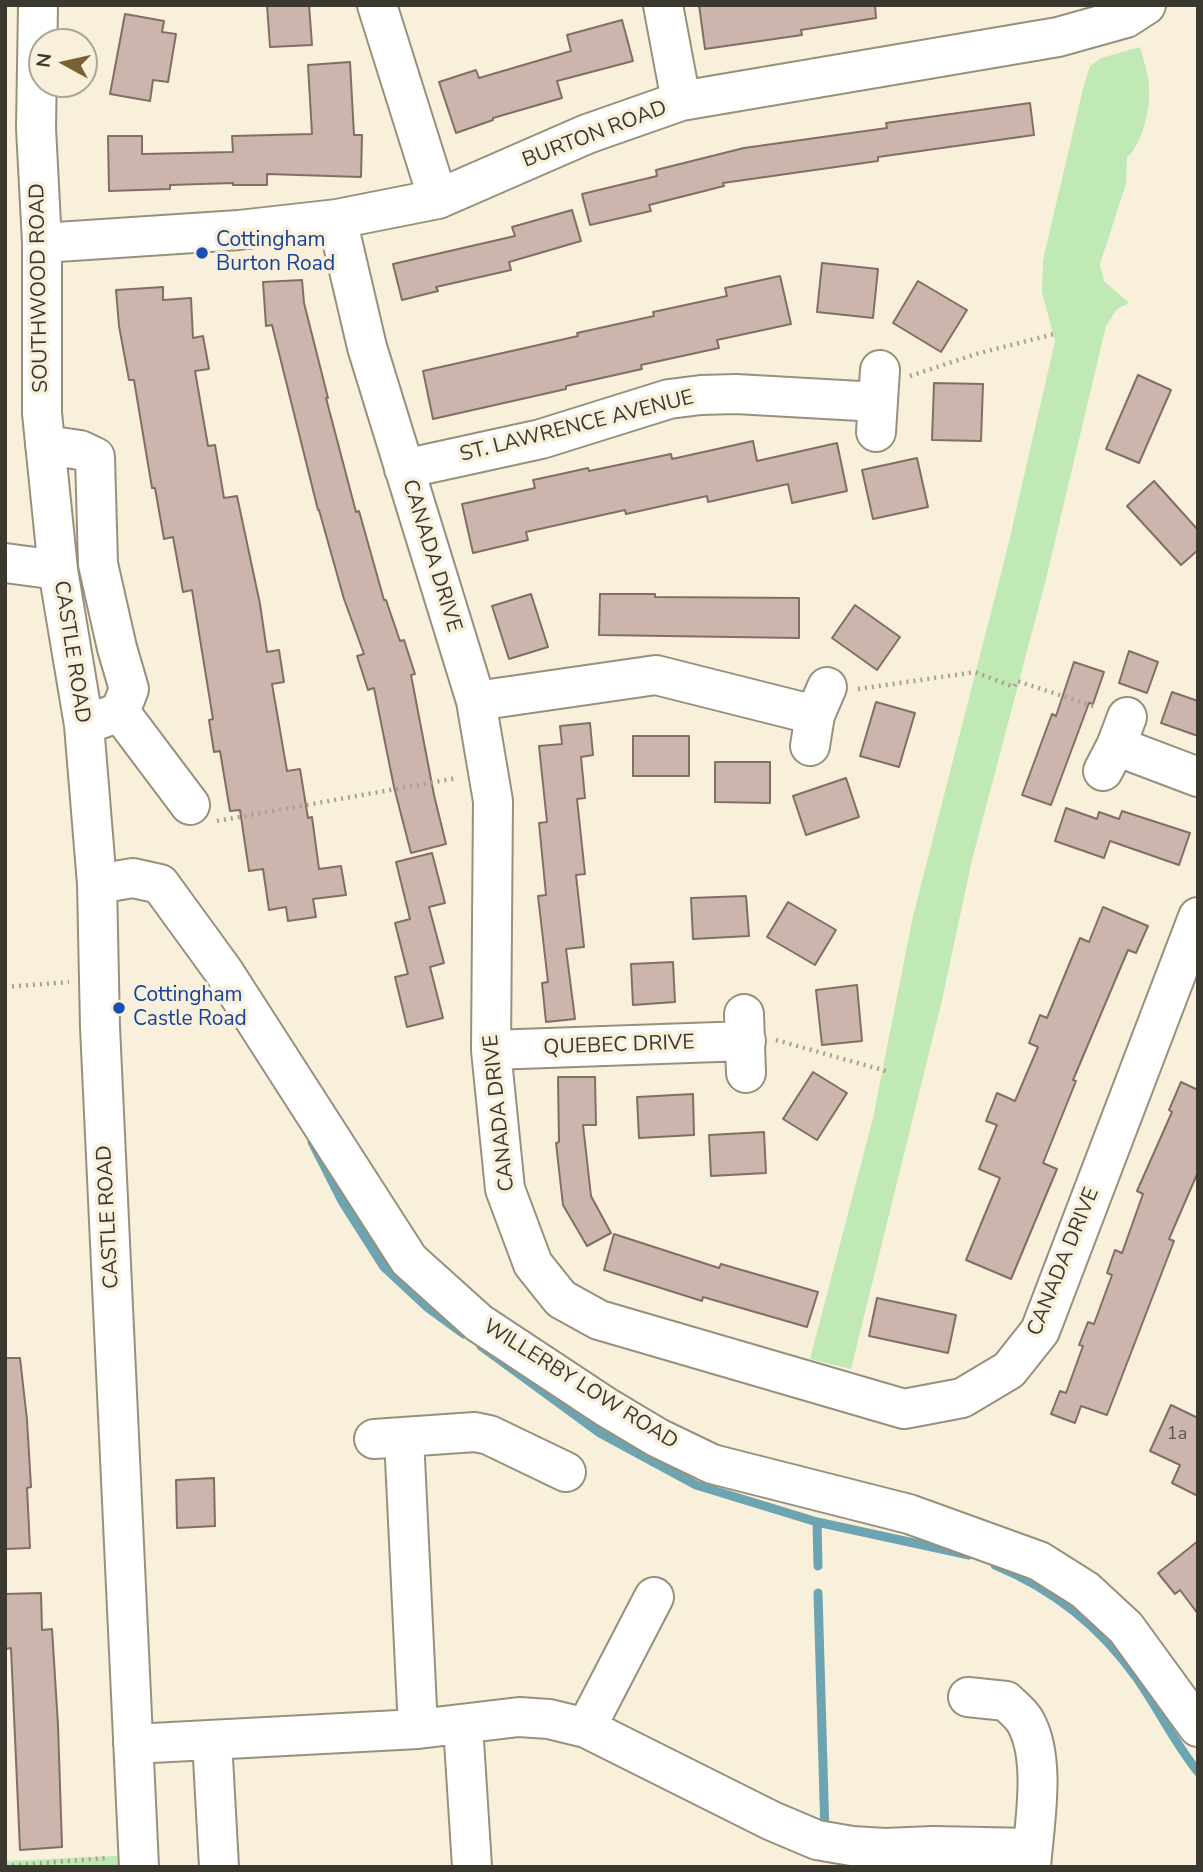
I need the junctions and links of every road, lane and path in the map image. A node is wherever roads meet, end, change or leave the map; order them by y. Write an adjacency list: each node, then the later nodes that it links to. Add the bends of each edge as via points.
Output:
1 (38, 5): 8 (street, SOUTHWOOD ROAD)
2 (377, 5): 6 (street)
3 (663, 5): 5 (street)
4 (1146, 5): 5 (street, BURTON ROAD, via 1126,18 1058,37)
5 (681, 101): 6 (street, BURTON ROAD, via 587,134)
6 (438, 199): 7 (street, BURTON ROAD)
7 (337, 219): 8 (street, BURTON ROAD); 12 (street, CANADA DRIVE, via 366,346)
8 (41, 243): 11 (street, SOUTHWOOD ROAD)
9 (1054, 334): 10 (path, via 909,376)
10 (878, 396): 12 (street, ST. LAWRENCE AVENUE, via 736,394 669,399 541,439)
11 (45, 445): 14 (street, SOUTHWOOD ROAD); 17 (street, via 95,457 98,564 129,689)
12 (404, 469): 15 (street, CANADA DRIVE)
13 (5, 563): 14 (street)
14 (58, 570): 18 (street, CASTLE ROAD)
15 (476, 701): 16 (street, via 656,675); 20 (street, CANADA DRIVE)
16 (819, 710): 19 (path, via 975,672 1014,687 1017,681)
17 (120, 712): 18 (street); 22 (street)
18 (84, 726): 23 (street, CASTLE ROAD)
19 (1115, 745): 21 (street)
20 (488, 772): 22 (path, via 204,824); 28 (street, CANADA DRIVE, via 493,802)
21 (1198, 777)
22 (190, 805)
23 (97, 884): 25 (street, CASTLE ROAD); 34 (street, WILLERBY LOW ROAD, via 133,878 160,884 224,972 409,1260 479,1323 606,1407 712,1464 909,1514 1039,1561 1085,1590 1126,1628)
24 (1198, 917): 28 (street, CANADA DRIVE, via 1040,1331 1009,1370 962,1398 904,1409 599,1320 561,1299 533,1264 505,1189)
25 (98, 980): 26 (path); 38 (street, CASTLE ROAD)
26 (5, 987)
27 (745, 1042): 28 (street, QUEBEC DRIVE); 29 (path, via 761,1035)
28 (491, 1050)
29 (886, 1071)
30 (566, 1472): 36 (street, via 489,1436 467,1432 404,1438)
31 (654, 1597): 35 (street)
32 (968, 1697): 39 (street, via 1006,1701 1024,1719 1030,1734 1037,1768)
33 (463, 1725): 35 (street, via 519,1717); 36 (street); 43 (street)
34 (1198, 1727)
35 (586, 1728): 39 (street, via 817,1840)
36 (418, 1729): 37 (street)
37 (212, 1740): 38 (street); 42 (street)
38 (133, 1744): 40 (street, CASTLE ROAD)
39 (1032, 1857)
40 (139, 1861): 41 (path)
41 (5, 1866)
42 (219, 1867)
43 (472, 1867)

